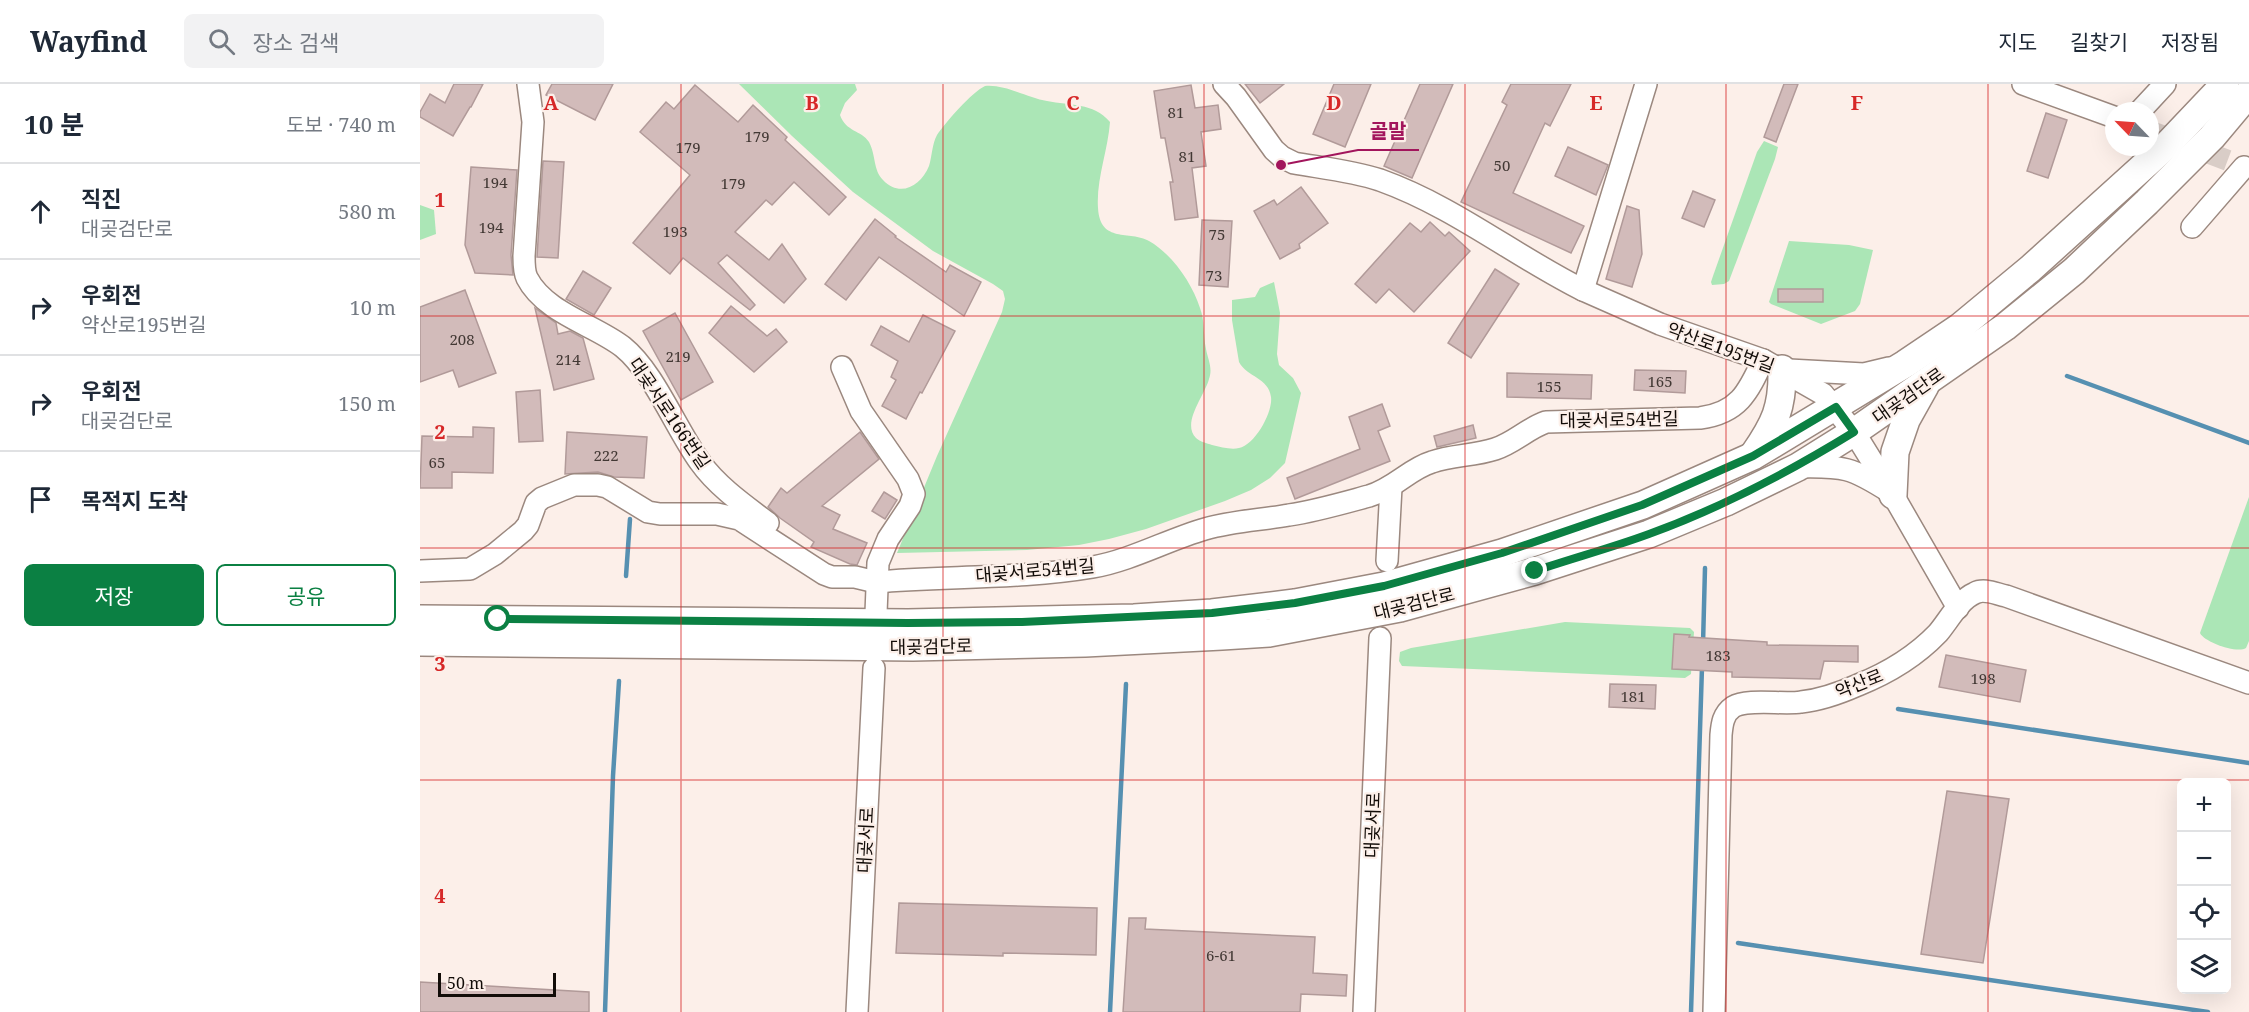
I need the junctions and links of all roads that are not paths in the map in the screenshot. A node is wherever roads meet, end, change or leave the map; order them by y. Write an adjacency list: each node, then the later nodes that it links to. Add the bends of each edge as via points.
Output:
1 (528, 84): 25 (street, 대곶서로166번길, via 533,122 526,277 536,292 623,347 640,364 700,463 722,486 793,542)
2 (1224, 84): 12 (street, 약산로195번길, via 1282,157 1294,163 1378,179 1431,202)
3 (1646, 84): 12 (street)
4 (2024, 84): 9 (street)
5 (2165, 84): 8 (street)
6 (2225, 84): 13 (main road, 대곶검단로, via 2167,145 2030,269 1960,327)
7 (2249, 93): 16 (main road, 대곶검단로, via 2212,137 2074,272)
8 (2148, 102)
9 (2105, 114)
10 (2242, 166): 11 (street)
11 (2192, 227)
12 (1583, 290): 14 (street, 약산로195번길, via 1660,324)
13 (1905, 364): 14 (street, via 1864,374); 17 (main road, 대곶검단로)
14 (1772, 365): 17 (street, 약산로195번길, via 1823,394); 19 (main road, via 1782,392 1779,411); 21 (street, 대곶서로54번길, via 1722,414 1546,422 1495,449 1433,461)
15 (842, 367): 26 (street, via 861,411 908,479 914,494 888,539 878,563)
16 (1928, 381): 18 (main road, 대곶검단로); 22 (main road, via 1906,420 1895,452)
17 (1836, 407): 18 (street, 약산로195번길); 19 (main road, 대곶검단로)
18 (1854, 432): 20 (main road, 대곶검단로); 22 (street, 약산로195번길)
19 (1753, 456): 29 (main road, 대곶검단로, via 1642,505 1502,553 1384,586 1295,603 1212,613 1022,622)
20 (1798, 467): 22 (street, via 1853,470); 31 (main road, 대곶검단로, via 1649,534 1535,571 1401,608 1269,633 913,647)
21 (1391, 488): 23 (street); 26 (street, 대곶서로54번길, via 1308,511 1211,527 1126,559 1092,567)
22 (1893, 495): 27 (street, 약산로195번길)
23 (1387, 561)
24 (420, 571): 25 (street, 대곶서로54번길, via 478,566 523,531 542,498 586,484 607,487 648,512 717,514 739,519 824,574)
25 (855, 577): 26 (street, 대곶서로54번길)
26 (876, 582): 28 (street)
27 (1958, 608): 33 (street, 약산로, via 1972,594 1992,592); 36 (street, 약산로, via 1930,641 1880,676 1803,702 1740,704 1725,715 1721,735)
28 (876, 613)
29 (420, 619)
30 (1380, 638): 35 (street, 대곶서로)
31 (420, 642)
32 (874, 668): 34 (street, 대곶서로)
33 (2249, 683)
34 (857, 1012)
35 (1364, 1012)
36 (1714, 1012)

